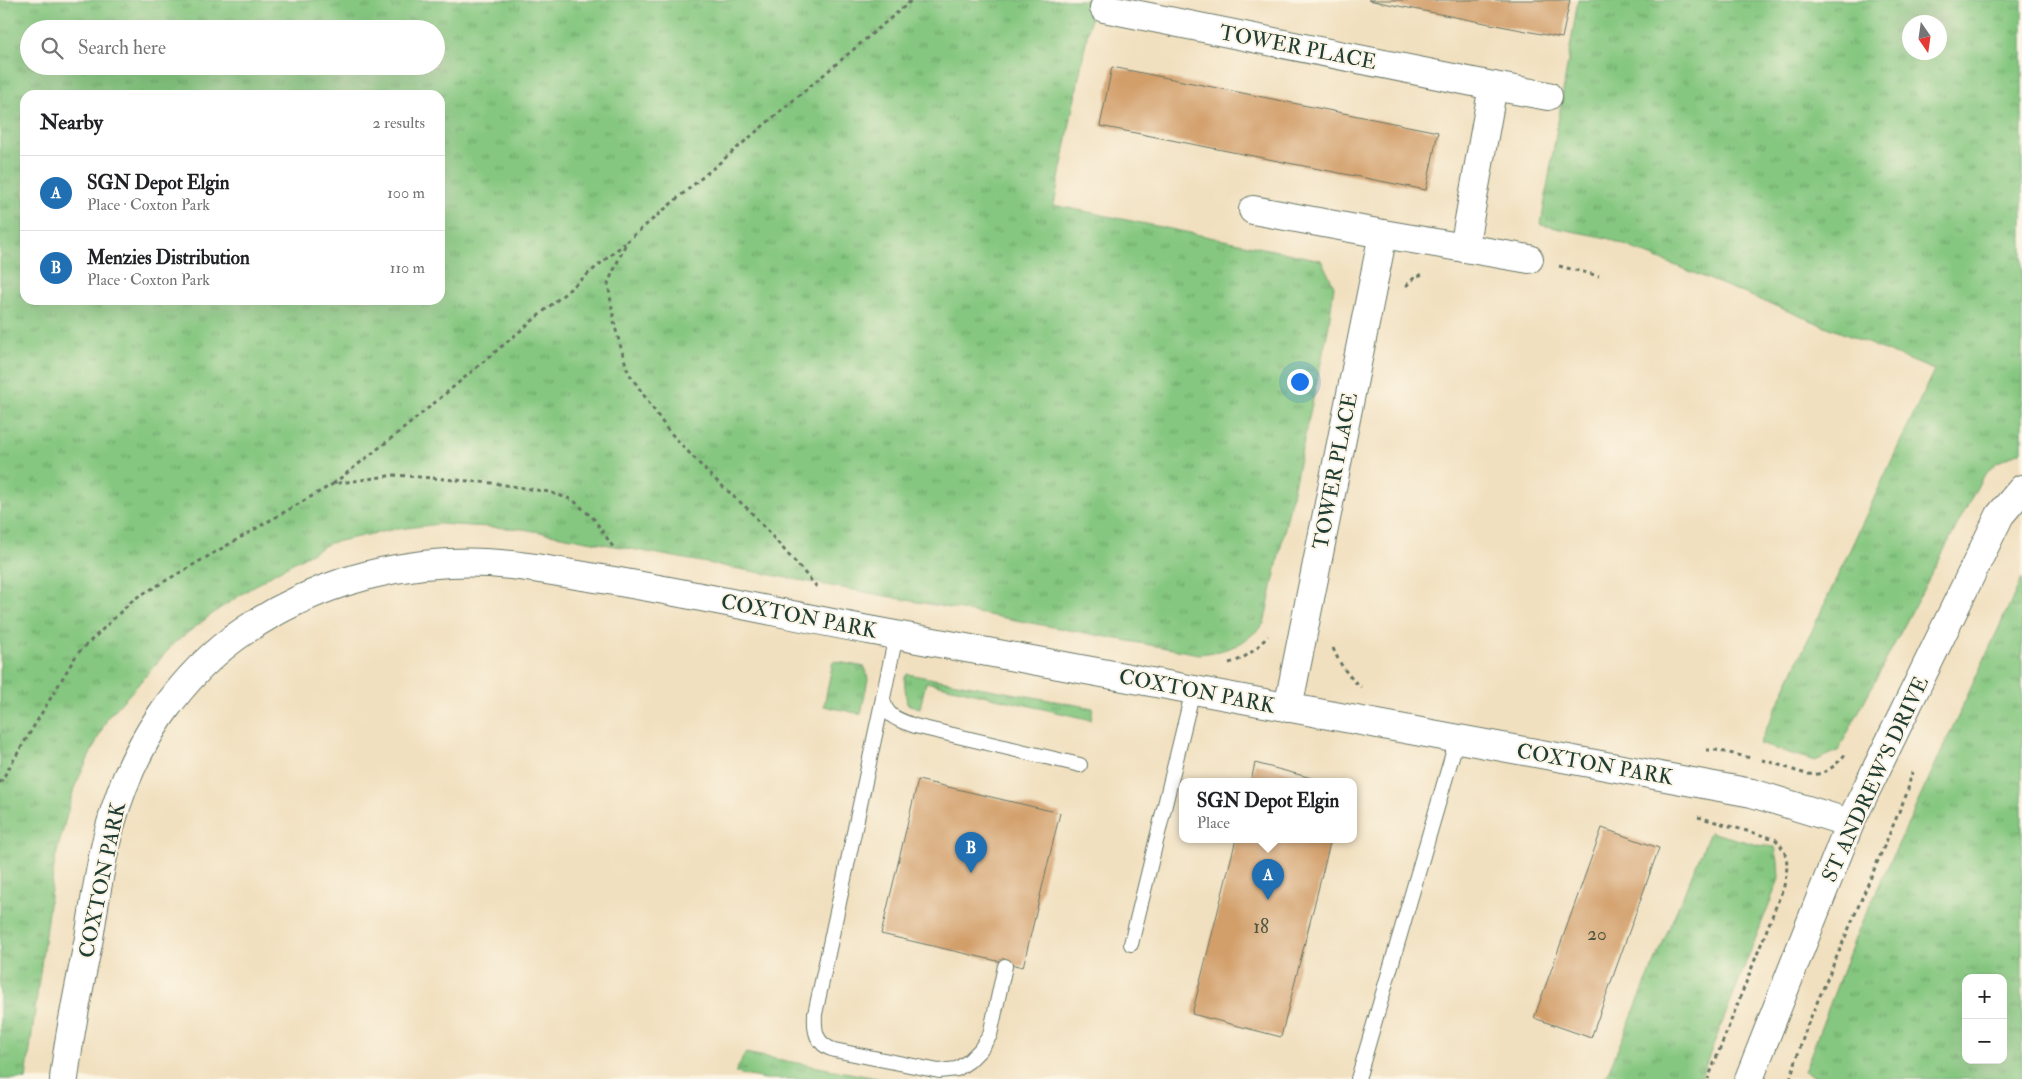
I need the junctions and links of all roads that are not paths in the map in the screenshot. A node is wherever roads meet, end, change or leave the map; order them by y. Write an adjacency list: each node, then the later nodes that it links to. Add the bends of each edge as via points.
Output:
1 (1104, 8): 2 (street, TOWER PLACE)
2 (1493, 86): 3 (street, TOWER PLACE); 6 (street)
3 (1548, 96)
4 (1253, 210): 5 (street)
5 (1383, 234): 6 (street); 12 (street, TOWER PLACE)
6 (1464, 248): 7 (street)
7 (1529, 259)
8 (2022, 489): 15 (street, ST ANDREW'S DRIVE, via 2000,515)
9 (896, 635): 10 (street, COXTON PARK); 11 (lane); 18 (street, COXTON PARK, via 499,562 400,567 341,582 288,605 246,630 205,662 172,699 125,781 109,829)
10 (1193, 690): 12 (street, COXTON PARK); 16 (lane)
11 (883, 698): 14 (lane, via 892,718 915,726); 17 (lane, via 815,1014 818,1040 824,1047 834,1050 939,1071 957,1069 970,1061 990,1035)
12 (1288, 708): 13 (street, COXTON PARK)
13 (1457, 739): 15 (street, COXTON PARK, via 1752,793); 19 (lane)
14 (1080, 765)
15 (1850, 824): 20 (street, ST ANDREW'S DRIVE)
16 (1131, 944)
17 (1005, 966)
18 (64, 1079)
19 (1358, 1079)
20 (1749, 1079)

